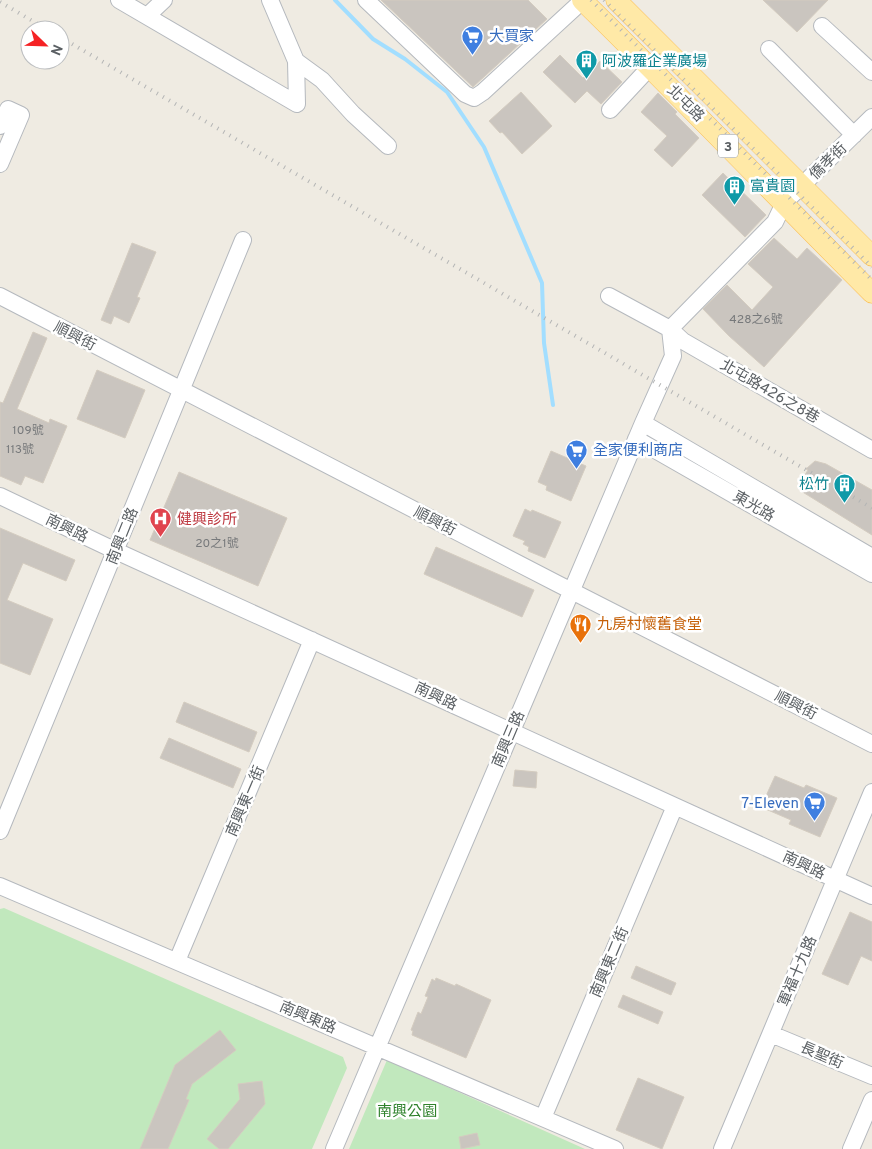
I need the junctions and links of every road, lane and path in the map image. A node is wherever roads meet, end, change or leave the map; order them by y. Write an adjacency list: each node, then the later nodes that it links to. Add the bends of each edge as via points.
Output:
1 (119, 0): 7 (street)
2 (164, 0): 7 (street)
3 (270, 0): 10 (street)
4 (366, 0): 5 (street, via 465,94 474,98)
5 (582, 0): 11 (main road, 北屯路 / 3)
6 (616, 0): 18 (main road, 北屯路 / 3)
7 (147, 16): 10 (street, via 297,104)
8 (822, 26): 12 (street)
9 (768, 49): 15 (street)
10 (296, 61): 16 (street, via 322,80)
11 (650, 67): 13 (street); 19 (main road, 北屯路 / 3)
12 (872, 72)
13 (610, 110)
14 (0, 126): 17 (street, via 8,109 21,115)
15 (865, 128): 18 (street, 僑孝街)
16 (388, 146)
17 (0, 164)
18 (801, 186): 19 (street, 僑孝街); 21 (main road, 北屯路 / 3)
19 (784, 204): 22 (main road, 北屯路 / 3); 25 (street, via 775,222)
20 (243, 240): 26 (street, 南興二路)
21 (872, 256)
22 (872, 293)
23 (0, 296): 26 (street, 順興街)
24 (609, 296): 25 (street, 北屯路426之8巷)
25 (670, 329): 27 (street, 南興三路, via 673,356); 29 (street, 北屯路426之8巷, via 683,340)
26 (182, 391): 31 (street, 南興二路); 34 (street, 順興街)
27 (643, 422): 28 (street, 南興三路); 32 (street, 東光路)
28 (636, 439): 33 (street, 東光路); 34 (street, 南興三路)
29 (872, 450)
30 (0, 496): 31 (street, 南興路)
31 (116, 551): 35 (street, 南興路); 40 (street, 南興二路)
32 (872, 557)
33 (872, 574)
34 (571, 591): 36 (street, 南興三路); 37 (street, 順興街)
35 (312, 640): 36 (street, 南興路); 44 (street, 南興東一街)
36 (511, 731): 39 (street, 南興路); 46 (street, 南興三路)
37 (872, 744)
38 (872, 792): 41 (street, 軍福十九路)
39 (675, 806): 41 (street, 南興路); 49 (street, 南興東二街)
40 (0, 831)
41 (835, 879): 43 (street, 南興路); 45 (street, 軍福十九路)
42 (0, 886): 44 (street, 南興東路)
43 (872, 896)
44 (177, 961): 46 (street, 南興東路)
45 (771, 1034): 47 (street, 長聖街); 52 (street, 軍福十九路)
46 (378, 1047): 49 (street, 南興東路); 50 (street, 南興三路)
47 (872, 1076)
48 (872, 1100): 53 (street)
49 (543, 1118): 51 (street, 南興東路)
50 (334, 1149)
51 (615, 1149)
52 (722, 1149)
53 (851, 1149)

